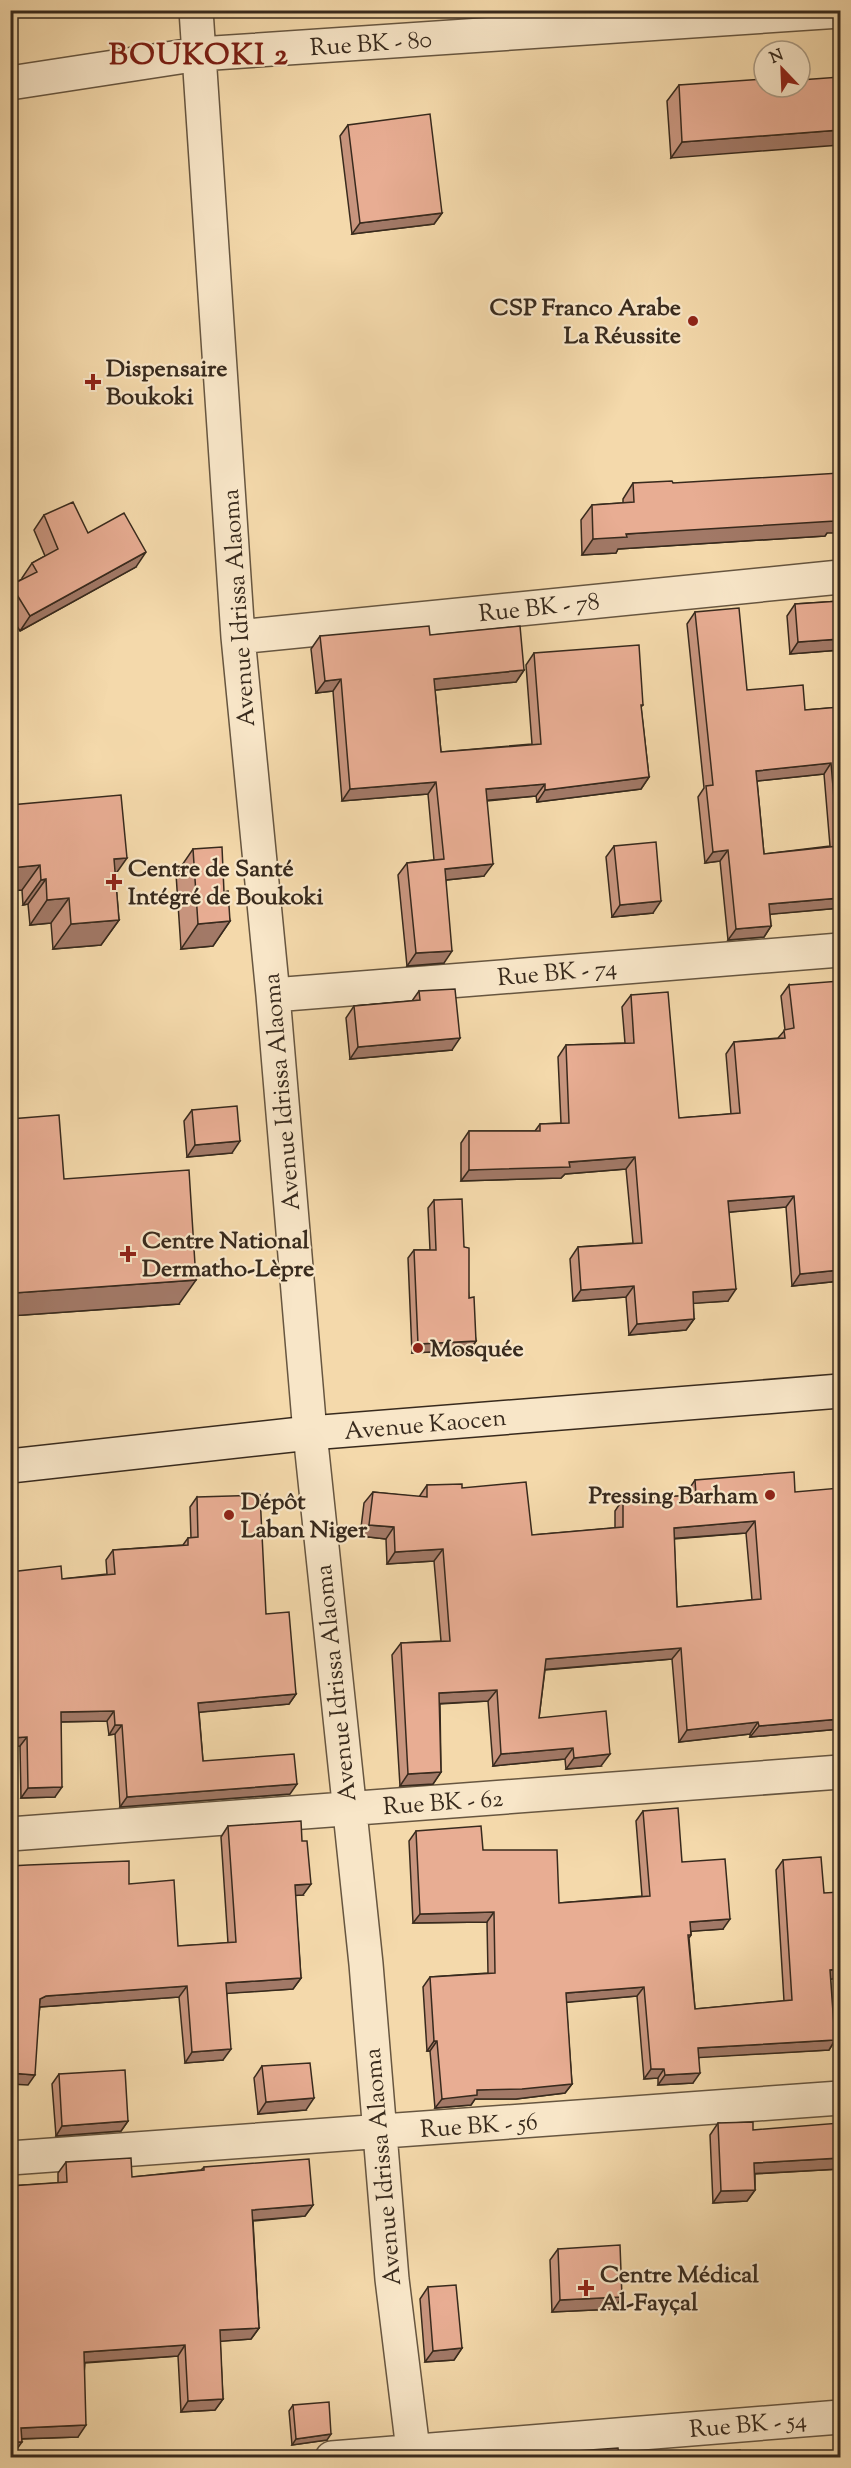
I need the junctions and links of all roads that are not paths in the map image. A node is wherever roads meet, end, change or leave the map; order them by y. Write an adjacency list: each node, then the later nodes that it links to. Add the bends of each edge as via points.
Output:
1 (196, 10): 3 (street, Avenue Idrissa Alaoma)
2 (840, 10): 3 (street, Rue BK - 80)
3 (199, 54): 4 (street, Rue BK - 80); 6 (street, Avenue Idrissa Alaoma)
4 (10, 84)
5 (840, 577): 6 (street, Rue BK - 78)
6 (238, 637): 8 (street, Avenue Idrissa Alaoma)
7 (840, 950): 8 (street, Rue BK - 74)
8 (273, 995): 10 (street, Avenue Idrissa Alaoma)
9 (840, 1390): 10 (street, Avenue Kaocen)
10 (310, 1433): 11 (street, Avenue Kaocen); 13 (street, Avenue Idrissa Alaoma)
11 (10, 1466)
12 (840, 1772): 13 (street, Rue BK - 62)
13 (348, 1809): 14 (street, Rue BK - 62); 16 (street, Avenue Idrissa Alaoma, via 366,1964)
14 (10, 1834)
15 (840, 2098): 16 (street, Rue BK - 56)
16 (378, 2132): 17 (street, Rue BK - 56); 19 (street, Avenue Idrissa Alaoma)
17 (10, 2158)
18 (840, 2417): 19 (street, Rue BK - 54)
19 (413, 2454): 20 (street, Rue BK - 54)
20 (332, 2457)

